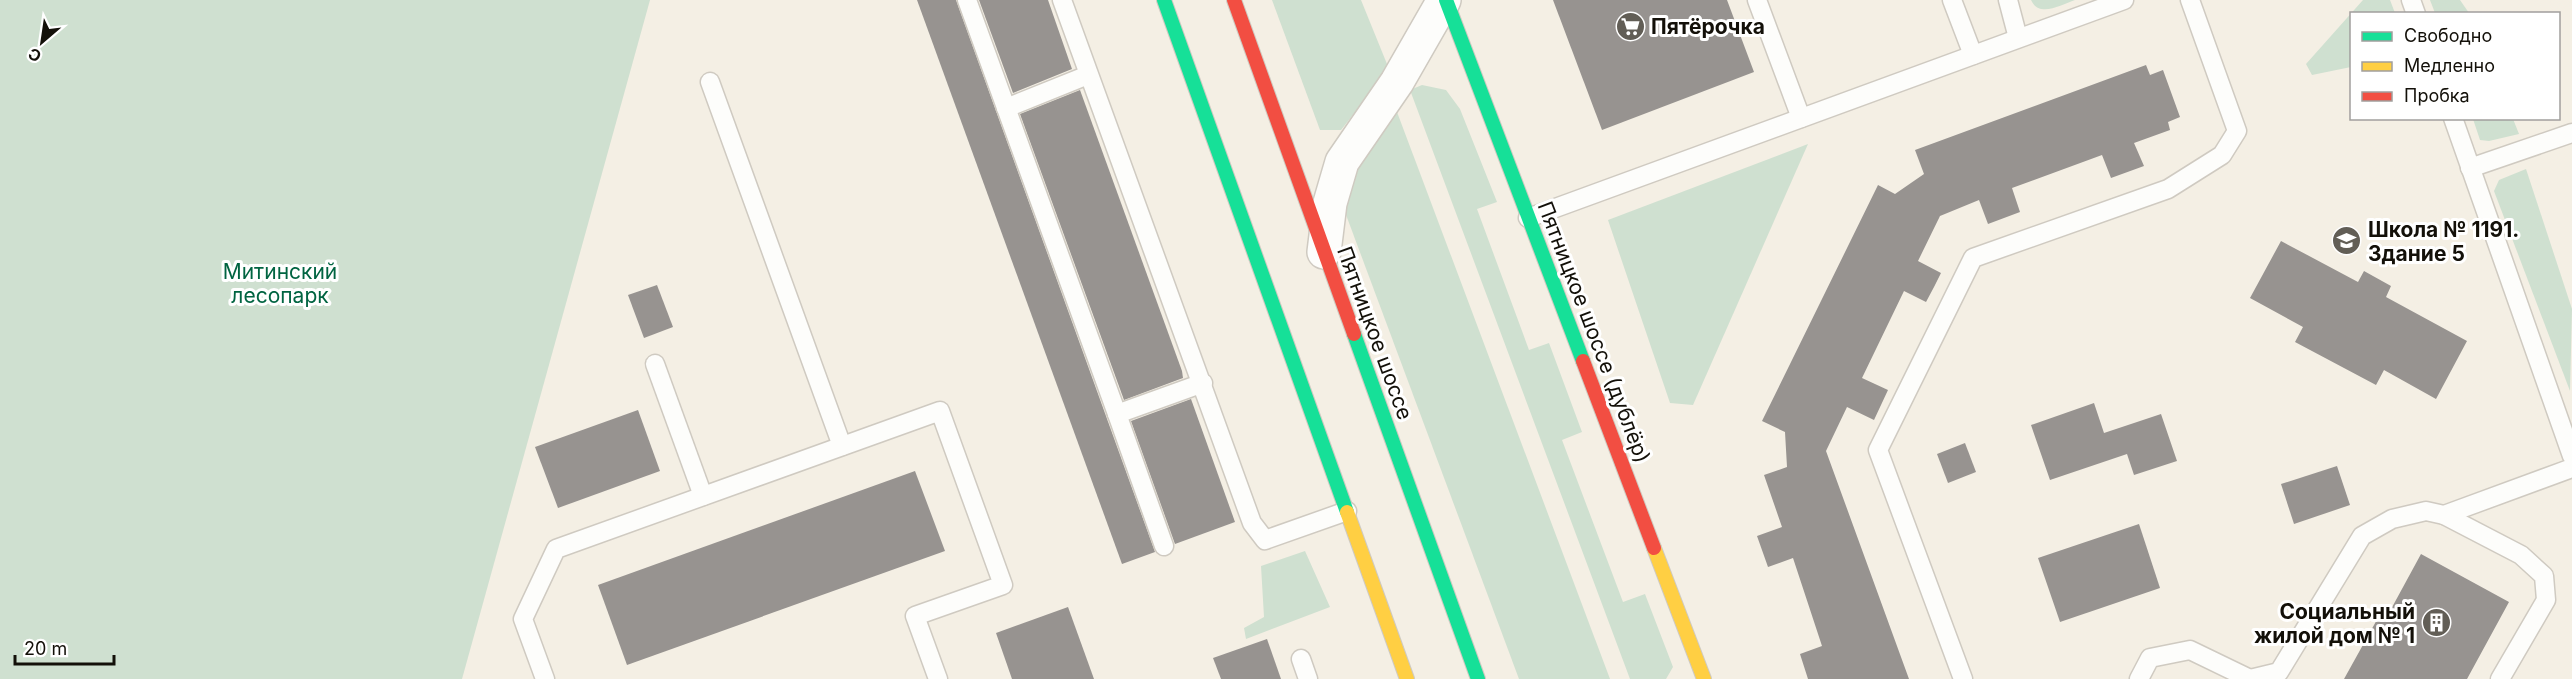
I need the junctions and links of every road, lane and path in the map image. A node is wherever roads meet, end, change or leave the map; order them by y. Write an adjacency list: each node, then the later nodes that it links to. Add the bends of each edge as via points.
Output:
1 (967, 0): 15 (lane)
2 (1062, 0): 13 (lane)
3 (1164, 0): 29 (main road)
4 (1234, 0): 21 (main road, Пятницкое шоссе)
5 (1445, 0): 20 (main road, Пятницкое шоссе (дублёр)); 21 (street, via 1397,82 1342,162 1330,203)
6 (1756, 0): 16 (lane)
7 (1952, 0): 12 (lane)
8 (2008, 0): 11 (lane)
9 (2124, 0): 11 (lane)
10 (2190, 0): 39 (lane, via 2237,131 2222,155 2168,189 1973,258 1878,450)
11 (2018, 38): 12 (lane)
12 (1973, 55): 16 (lane)
13 (1088, 75): 15 (lane); 23 (lane)
14 (710, 82): 25 (lane)
15 (1006, 108): 24 (lane)
16 (1801, 118): 20 (lane)
17 (2454, 120): 19 (lane)
18 (2572, 133): 19 (lane)
19 (2470, 168): 26 (lane)
20 (1528, 218): 38 (main road, Пятницкое шоссе (дублёр))
21 (1324, 252): 37 (main road, Пятницкое шоссе)
22 (655, 364): 28 (lane)
23 (1203, 383): 24 (lane); 29 (lane, via 1252,524 1265,540)
24 (1117, 414): 31 (lane)
25 (842, 446): 28 (lane); 34 (lane, via 940,411 1003,585 915,616)
26 (2572, 456)
27 (2572, 468): 30 (lane)
28 (703, 496): 33 (lane, via 556,549 523,619)
29 (1347, 511): 36 (main road)
30 (2444, 515): 41 (lane, via 2426,512 2392,519 2362,536 2279,672); 42 (lane, via 2521,555 2544,576 2546,600)
31 (1164, 546)
32 (1301, 659): 35 (lane)
33 (544, 679)
34 (938, 679)
35 (1308, 679)
36 (1407, 679)
37 (1478, 679)
38 (1704, 679)
39 (1963, 679)
40 (2139, 679): 41 (lane, via 2150,658 2190,650)
41 (2250, 679)
42 (2500, 679)

